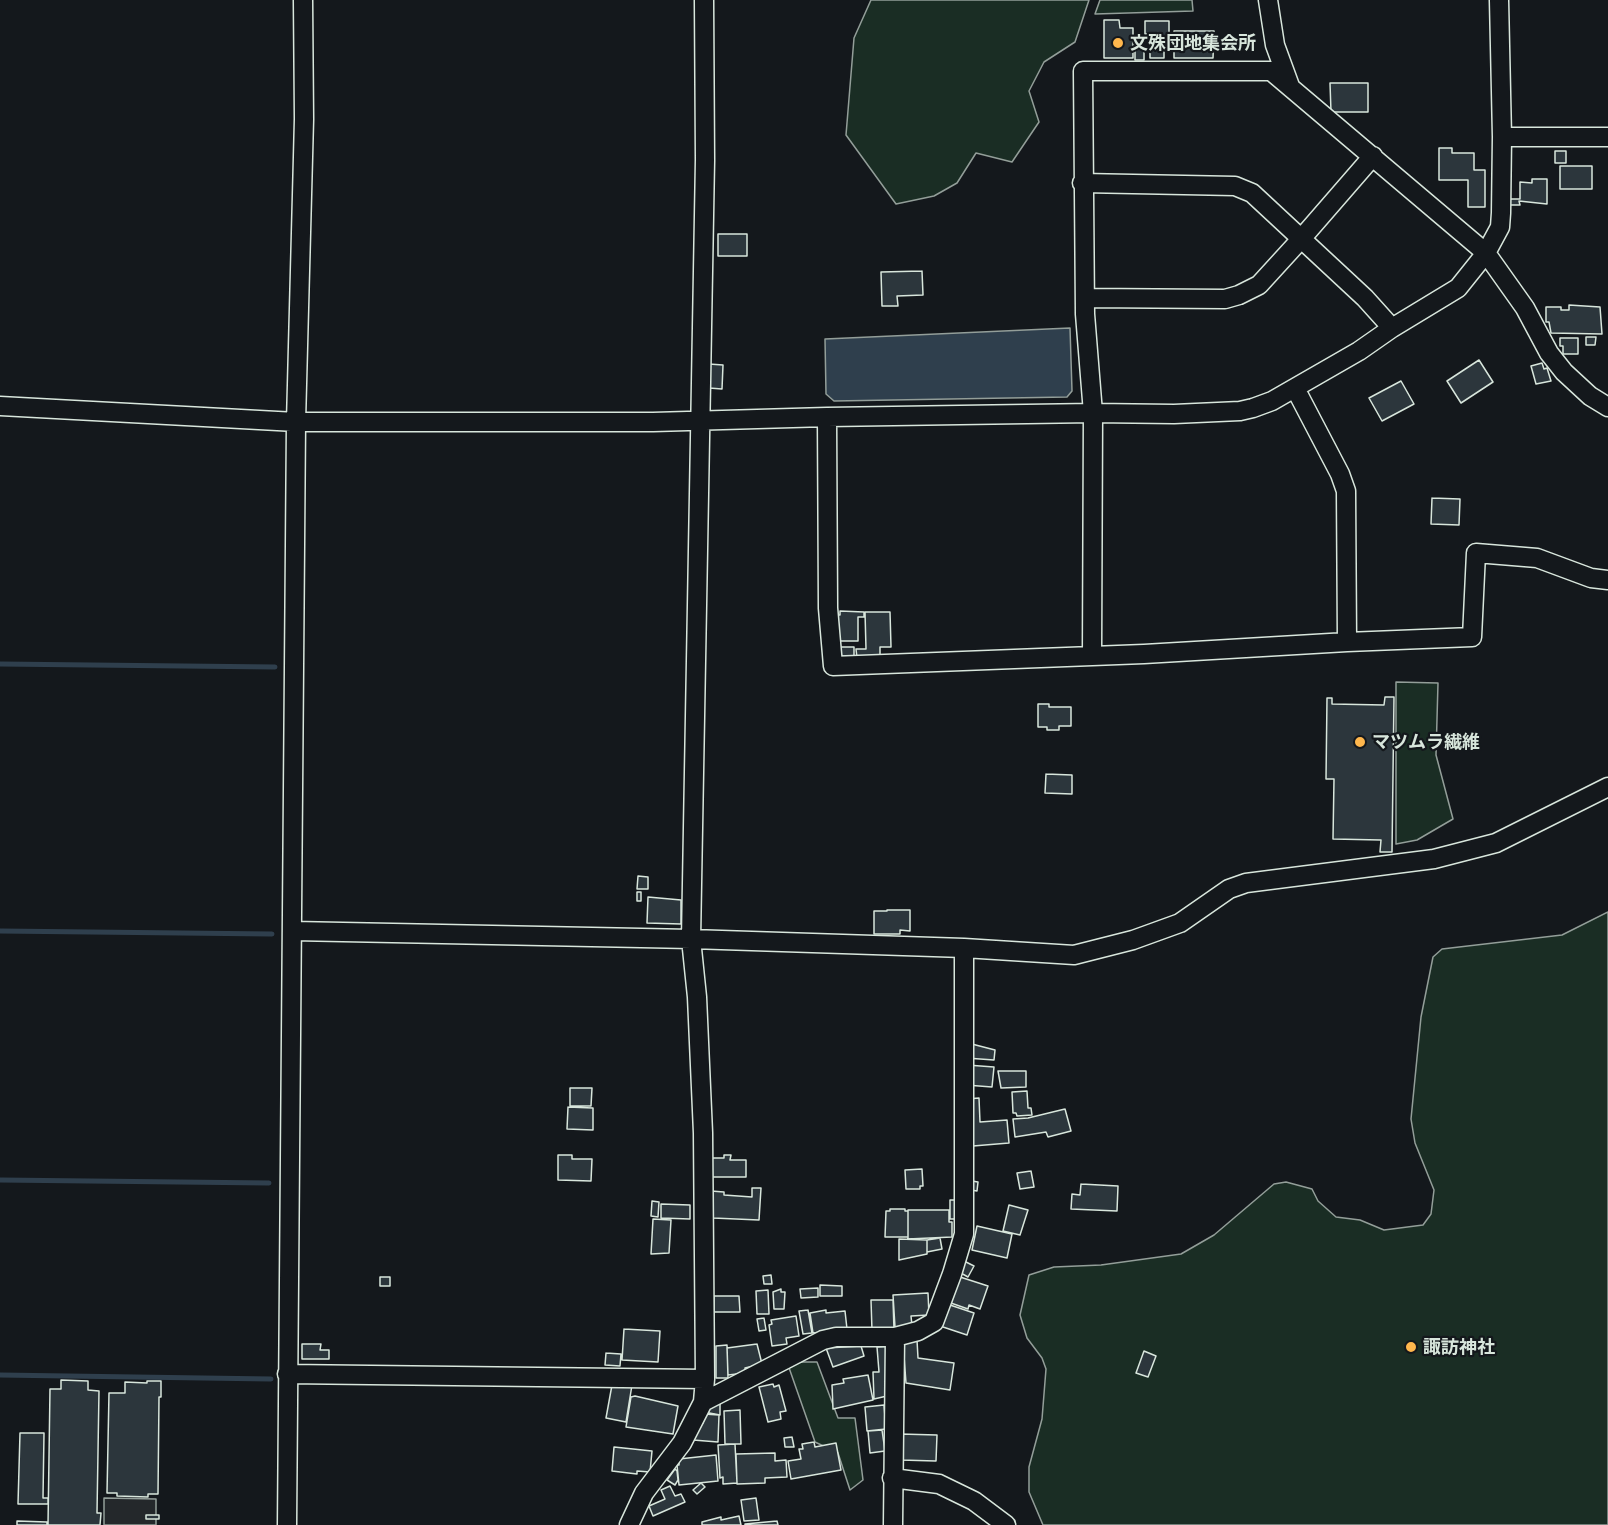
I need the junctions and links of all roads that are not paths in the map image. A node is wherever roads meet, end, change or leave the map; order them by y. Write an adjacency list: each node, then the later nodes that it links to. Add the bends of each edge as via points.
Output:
1 (303, 0): 20 (street)
2 (704, 0): 19 (street)
3 (1268, 0): 5 (street, via 1275,45)
4 (1499, 0): 6 (street)
5 (1290, 88): 8 (street); 9 (street, via 1271,70 1083,71)
6 (1503, 137): 7 (street); 11 (street, via 1500,227)
7 (1608, 137)
8 (1373, 156): 10 (street); 11 (street)
9 (1082, 183): 10 (street, via 1235,186 1252,193); 12 (street)
10 (1301, 239): 12 (street, via 1258,285 1239,296); 13 (street)
11 (1486, 253): 13 (street, via 1458,288); 16 (street, via 1564,372)
12 (1085, 298): 17 (street)
13 (1392, 328): 14 (street)
14 (1295, 388): 17 (street, via 1272,401 1240,411); 22 (street, via 1346,491)
15 (0, 406): 20 (street)
16 (1608, 407)
17 (1093, 413): 18 (street); 23 (street)
18 (827, 417): 19 (street); 23 (street, via 828,608 833,666)
19 (700, 421): 20 (street); 26 (street)
20 (296, 422): 25 (street)
21 (1608, 580): 22 (street, via 1591,578 1537,558 1476,553 1472,637)
22 (1347, 642): 23 (street)
23 (1092, 655)
24 (1608, 787): 27 (street, via 1496,843 1434,859 1246,884 1229,889 1179,923 1074,955)
25 (293, 931): 26 (street); 29 (street)
26 (691, 939): 27 (street); 30 (street, via 698,997 703,1133)
27 (964, 948): 28 (street, via 964,1234 934,1322)
28 (895, 1337): 31 (street, via 836,1336 823,1340); 32 (street)
29 (287, 1374): 30 (street); 33 (street)
30 (705, 1379): 31 (street)
31 (703, 1402): 34 (street, via 682,1443 644,1493)
32 (892, 1478): 35 (street); 36 (street, via 939,1484 974,1501)
33 (287, 1525)
34 (629, 1525)
35 (893, 1525)
36 (1006, 1525)

